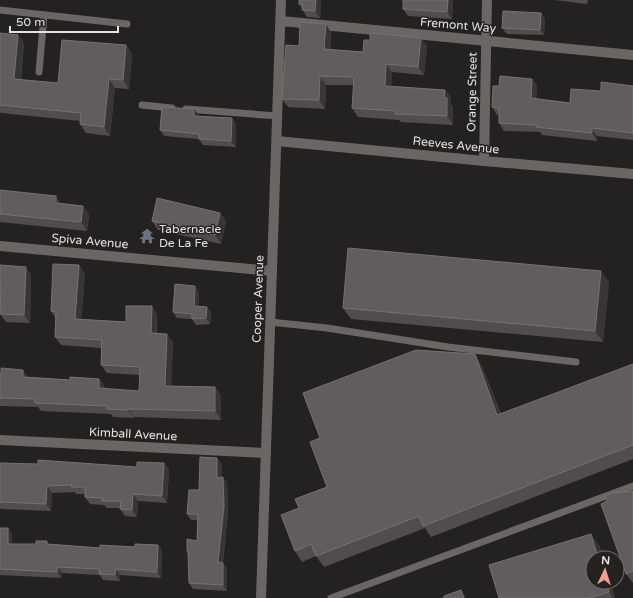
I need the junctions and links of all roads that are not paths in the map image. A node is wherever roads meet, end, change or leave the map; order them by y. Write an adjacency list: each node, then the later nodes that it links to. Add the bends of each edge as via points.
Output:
1 (281, 0): 5 (street, Cooper Avenue)
2 (487, 0): 7 (street, Orange Street)
3 (0, 10): 4 (lane)
4 (44, 15): 6 (lane); 9 (lane)
5 (281, 21): 7 (street, Fremont Way); 11 (street, Cooper Avenue)
6 (127, 24)
7 (486, 41): 8 (street, Fremont Way); 13 (street, Orange Street)
8 (633, 55)
9 (39, 72)
10 (142, 105): 11 (lane)
11 (278, 116): 12 (street, Cooper Avenue)
12 (277, 141): 13 (street, Reeves Avenue); 16 (street, Cooper Avenue)
13 (484, 161): 14 (street, Reeves Avenue)
14 (633, 174)
15 (0, 246): 16 (street, Spiva Avenue)
16 (272, 272): 17 (street, Cooper Avenue)
17 (270, 322): 18 (lane); 20 (street, Cooper Avenue)
18 (576, 362)
19 (0, 440): 20 (street, Kimball Avenue)
20 (266, 454): 22 (street, Cooper Avenue)
21 (633, 486): 23 (lane)
22 (261, 598)
23 (332, 598)

